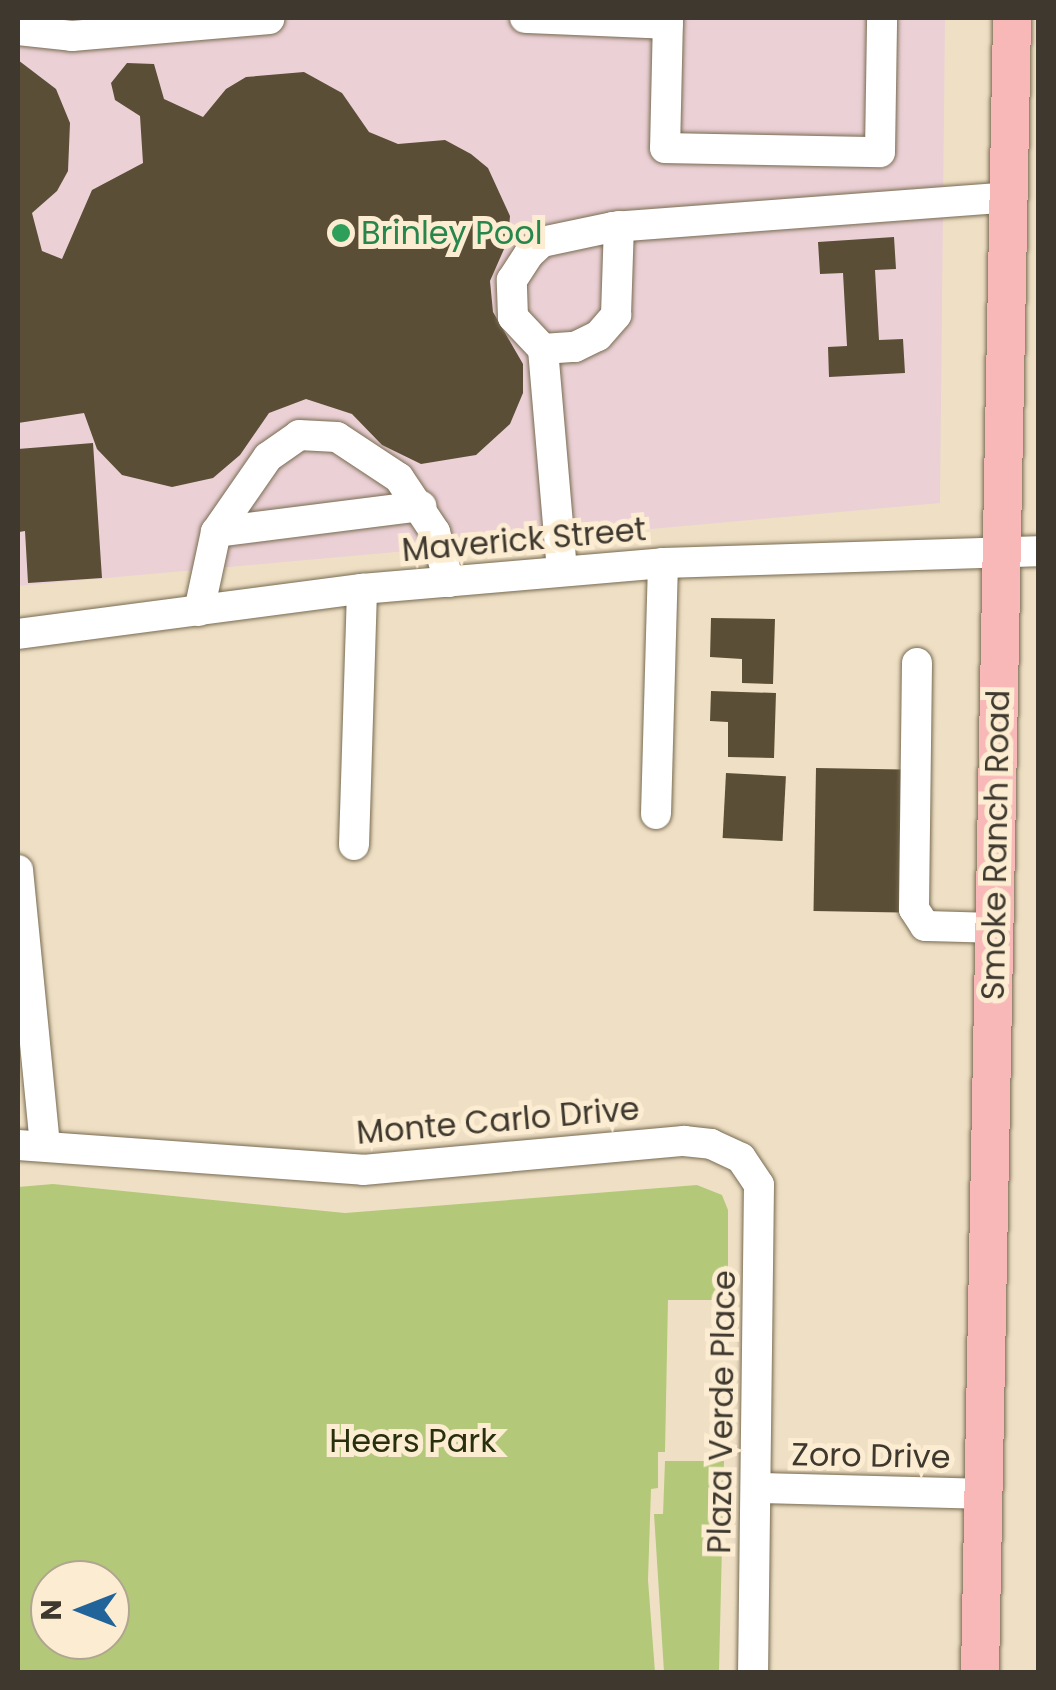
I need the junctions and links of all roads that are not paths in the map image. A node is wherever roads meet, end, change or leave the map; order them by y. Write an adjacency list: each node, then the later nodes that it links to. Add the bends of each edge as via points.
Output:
1 (524, 18): 5 (street)
2 (882, 18): 5 (street, via 880,152 665,148)
3 (1012, 18): 7 (main road, Smoke Ranch Road)
4 (270, 19): 6 (street, via 72,36)
5 (668, 21)
6 (18, 30)
7 (1009, 197): 8 (street); 12 (main road, Smoke Ranch Road)
8 (619, 226): 9 (street, via 616,316 598,336 575,347); 9 (street, via 542,242 518,266 513,317)
9 (544, 349): 14 (street)
10 (421, 506): 11 (street); 11 (street, via 364,450 337,436 299,435 268,457); 15 (street)
11 (216, 532): 17 (street)
12 (1020, 551): 13 (street, Maverick Street); 23 (main road, Smoke Ranch Road)
13 (664, 563): 14 (street, Maverick Street); 20 (street)
14 (562, 572): 15 (street, Maverick Street)
15 (449, 582): 16 (street, Maverick Street)
16 (362, 590): 17 (street, Maverick Street); 21 (street)
17 (199, 610): 18 (street, Maverick Street)
18 (18, 634)
19 (916, 663): 23 (street, via 914,910 925,926)
20 (656, 814)
21 (354, 845)
22 (18, 870): 24 (street)
23 (995, 928): 27 (main road, Smoke Ranch Road)
24 (31, 1144): 25 (street, Monte Carlo Drive, via 363,1170 684,1141)
25 (741, 1158): 26 (street, Plaza Verde Place, via 759,1185)
26 (757, 1488): 27 (street, Zoro Drive); 28 (street, Plaza Verde Place)
27 (984, 1494): 29 (main road, Smoke Ranch Road)
28 (754, 1672)
29 (980, 1672)

